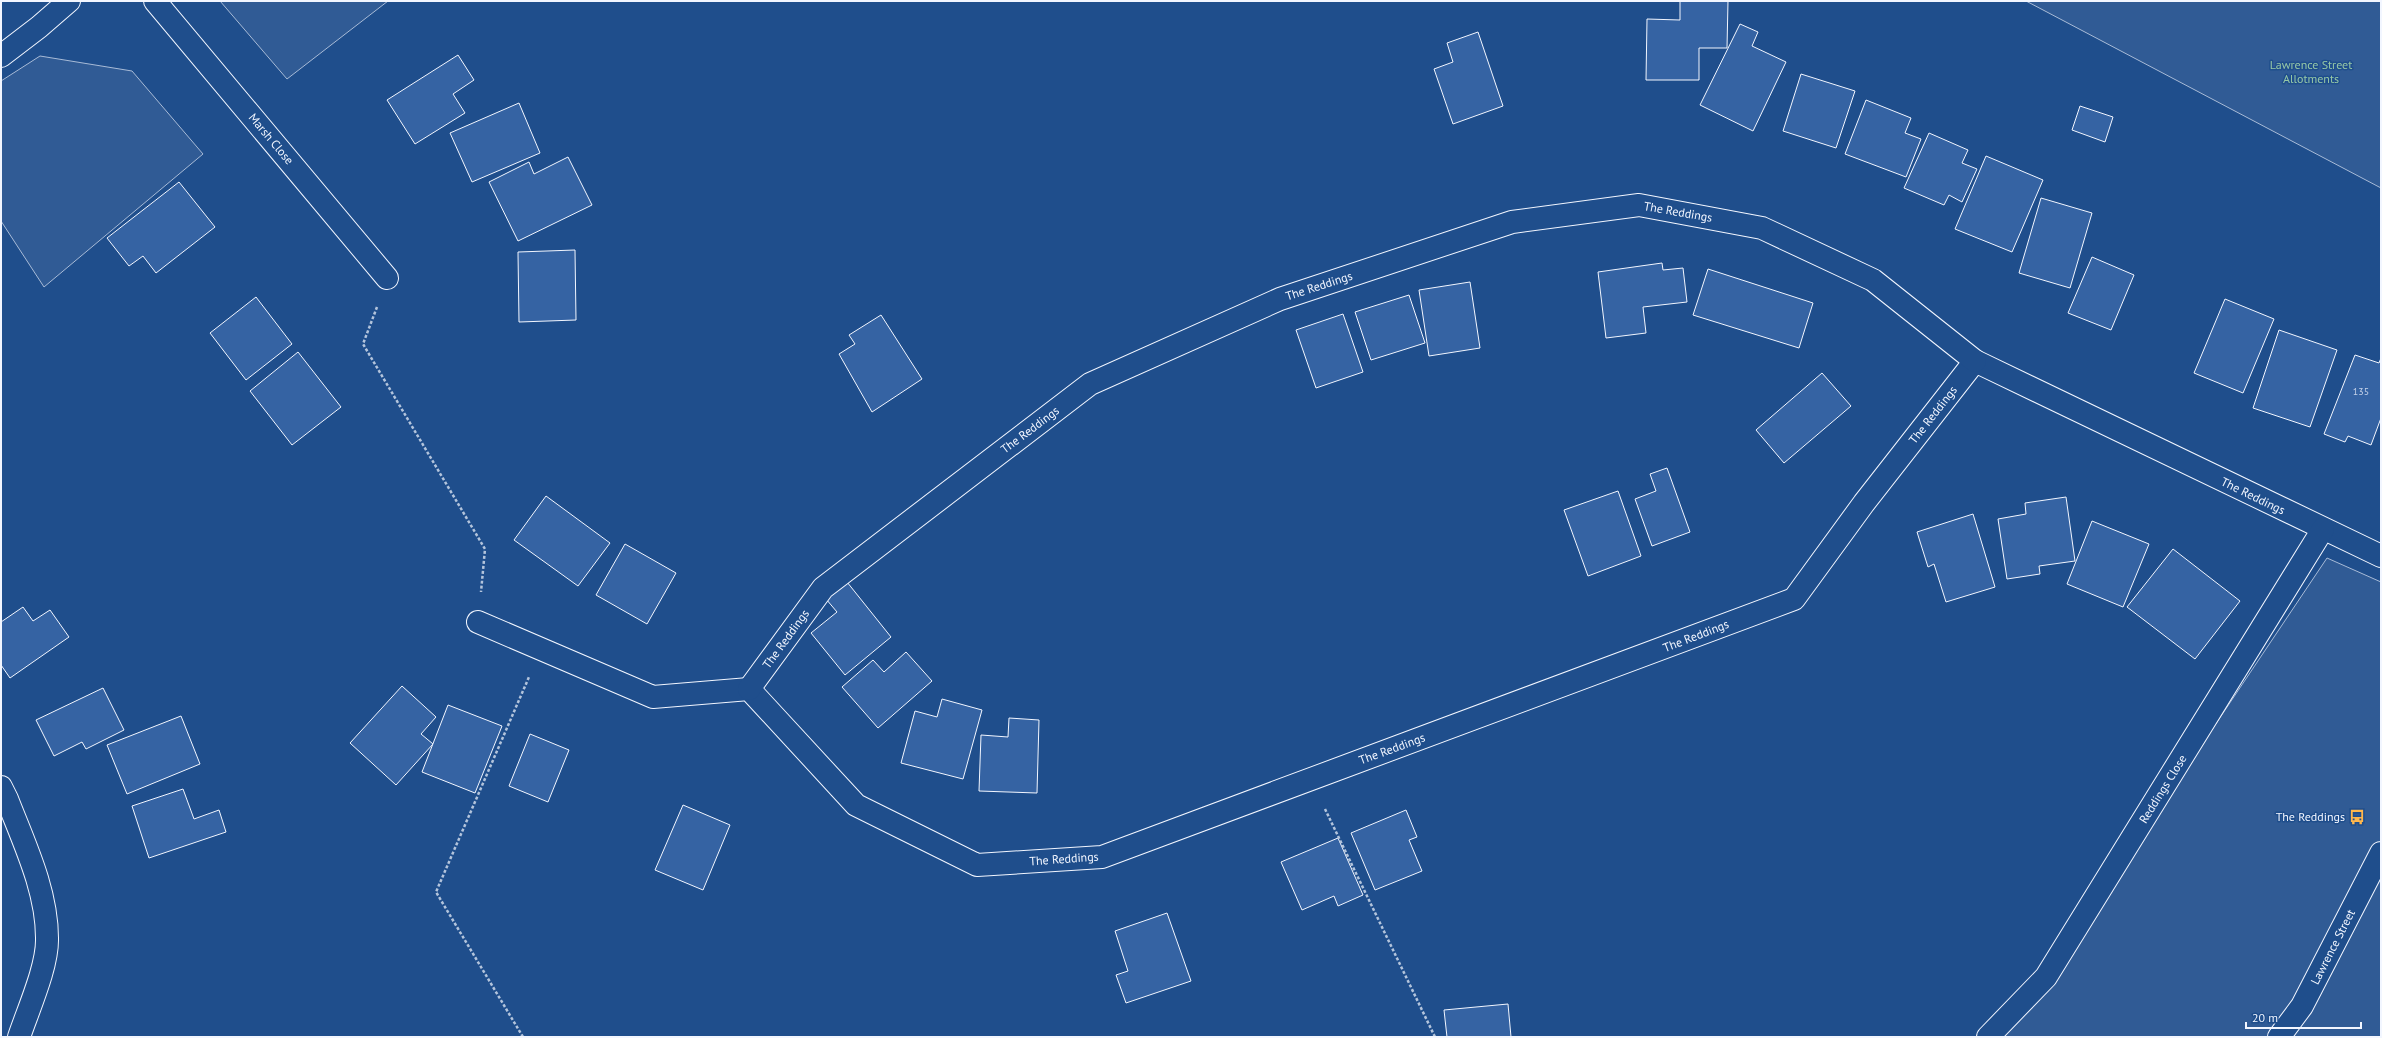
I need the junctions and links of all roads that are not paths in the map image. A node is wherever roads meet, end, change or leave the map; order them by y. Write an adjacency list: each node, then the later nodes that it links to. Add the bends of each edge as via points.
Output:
1 (69, 1): 3 (street, via 39,28)
2 (155, 1): 4 (street, Marsh Close)
3 (1, 56)
4 (387, 278)
5 (1975, 361): 6 (street, The Reddings); 9 (street, The Reddings, via 1873,280 1762,228 1639,205 1512,222 1280,299 1090,384 823,588); 9 (street, The Reddings, via 1864,503 1794,599 1102,857 977,865 856,805)
6 (2323, 529): 7 (street, The Reddings); 13 (street, Reddings Close, via 2046,977)
7 (2381, 556)
8 (478, 622): 9 (street, via 653,697)
9 (749, 689)
10 (1, 787): 12 (street, via 40,889 47,939 39,982)
11 (2381, 853): 14 (street, Lawrence Street, via 2302,1006)
12 (19, 1037)
13 (1988, 1037)
14 (2279, 1037)

